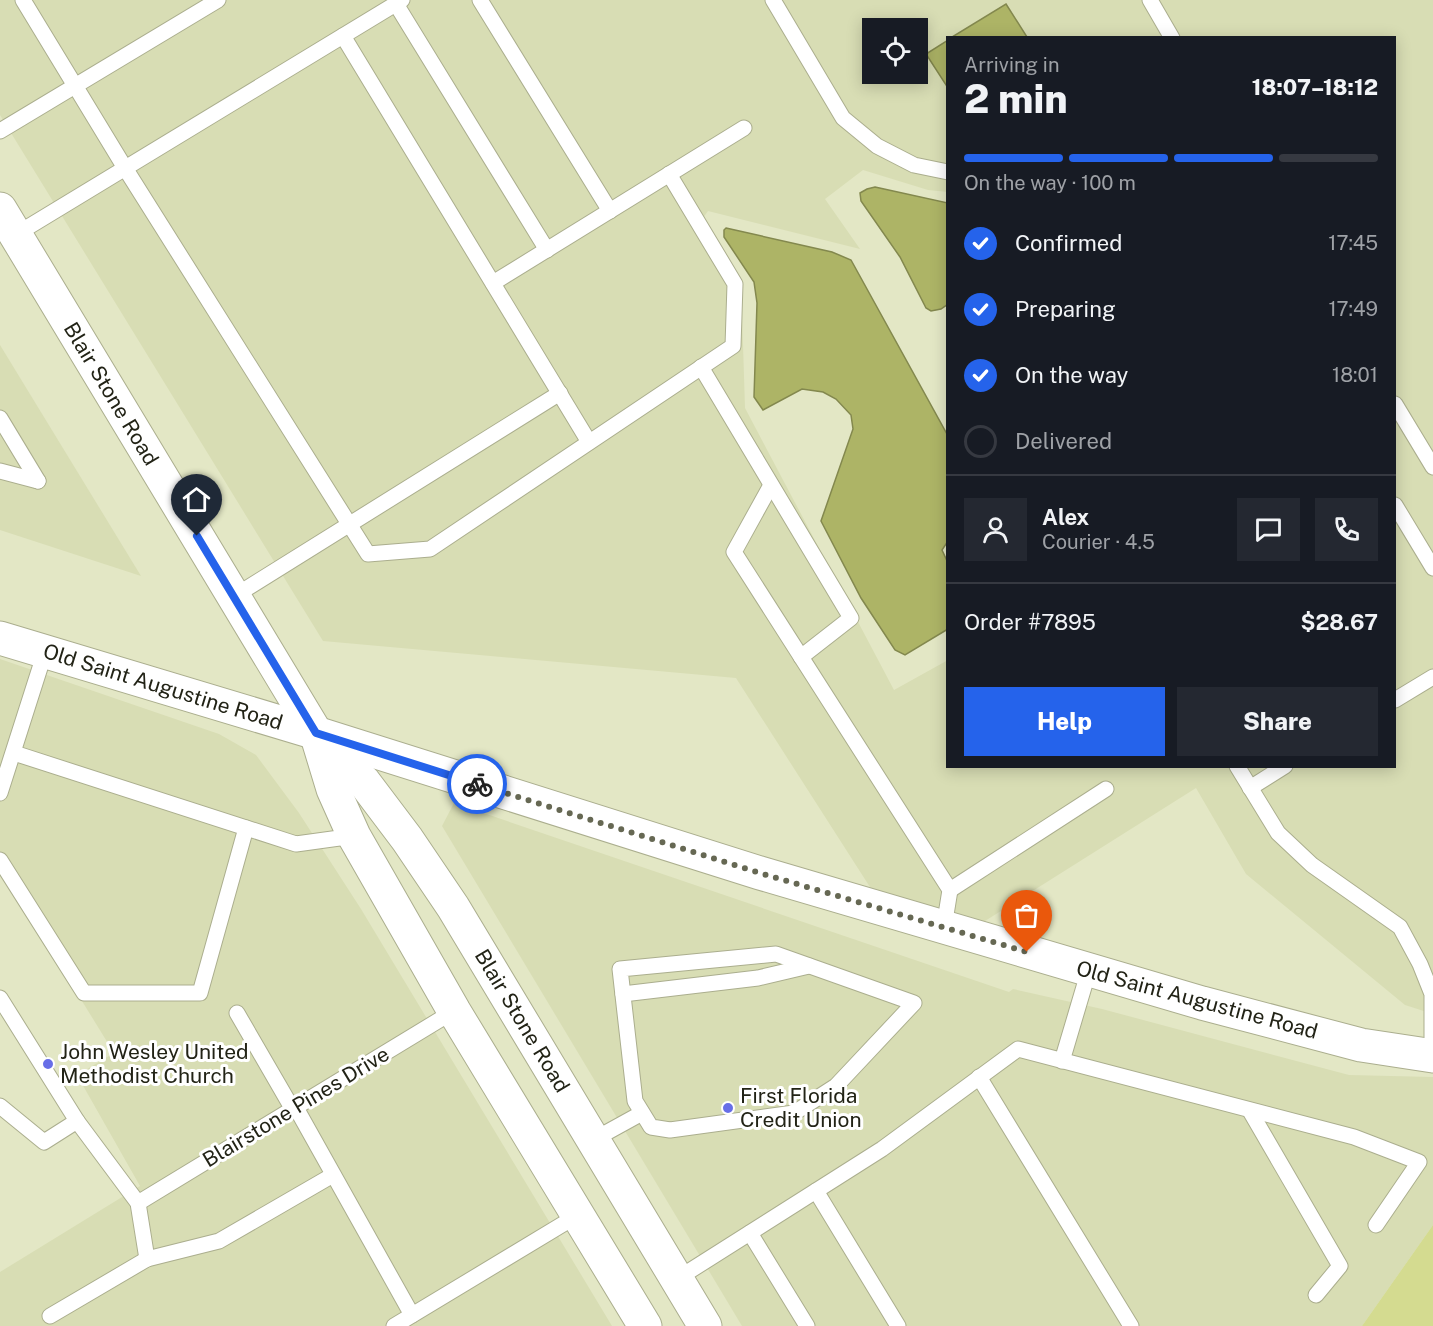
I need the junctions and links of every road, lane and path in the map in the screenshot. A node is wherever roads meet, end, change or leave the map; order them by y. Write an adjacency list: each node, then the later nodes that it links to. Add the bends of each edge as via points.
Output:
1 (23, 0): 9 (lane)
2 (218, 0): 9 (lane)
3 (480, 0): 15 (lane)
4 (772, 0): 13 (lane, via 843,118 877,146 914,165)
5 (1150, 0): 8 (lane)
6 (399, 2): 7 (lane); 17 (lane)
7 (343, 36): 12 (lane); 18 (lane)
8 (1171, 36)
9 (75, 86): 11 (lane); 12 (lane)
10 (744, 128): 14 (lane)
11 (0, 131)
12 (125, 168): 16 (lane); 28 (lane)
13 (946, 172)
14 (669, 174): 15 (lane); 19 (lane, via 735,284 733,346)
15 (610, 211): 17 (lane)
16 (5, 222): 30 (main road, Blair Stone Road)
17 (547, 250): 18 (lane)
18 (493, 283): 20 (lane)
19 (701, 367): 23 (lane); 26 (lane)
20 (560, 393): 23 (lane); 28 (lane)
21 (1396, 406): 24 (lane)
22 (0, 418): 25 (lane, via 38,481)
23 (589, 442): 28 (lane, via 430,549 368,554)
24 (1433, 467)
25 (0, 471)
26 (771, 485): 33 (lane, via 734,552); 33 (lane, via 851,618)
27 (1396, 507): 29 (lane)
28 (349, 525): 30 (lane)
29 (1433, 568)
30 (233, 597): 36 (main road, Blair Stone Road)
31 (0, 638): 32 (main road, Old Saint Augustine Road)
32 (45, 652): 36 (main road, Old Saint Augustine Road); 37 (lane)
33 (801, 657): 46 (lane)
34 (1433, 677): 35 (lane)
35 (1396, 699)
36 (316, 733): 44 (main road, Blair Stone Road, via 333,789); 47 (main road, Old Saint Augustine Road); 62 (main road, Blair Stone Road, via 364,782 407,838)
37 (14, 753): 42 (lane); 43 (lane)
38 (1238, 768): 40 (lane)
39 (1282, 768): 40 (lane)
40 (1250, 788): 54 (lane, via 1278,833 1312,865 1400,927 1432,994)
41 (1106, 789): 46 (lane)
42 (0, 793)
43 (246, 828): 44 (lane, via 296,844); 45 (lane, via 200,993 84,993)
44 (354, 836): 52 (main road, Blair Stone Road)
45 (0, 860)
46 (950, 890): 47 (lane)
47 (944, 927): 49 (main road, Old Saint Augustine Road)
48 (809, 966): 50 (lane, via 758,978); 50 (lane, via 776,954 620,969); 60 (lane, via 914,1003 836,1086 794,1113 670,1130 651,1127)
49 (1089, 970): 54 (main road, Old Saint Augustine Road, via 1361,1044); 55 (lane)
50 (623, 994): 60 (lane, via 635,1101)
51 (0, 998): 61 (lane)
52 (454, 1011): 58 (lane, Blairstone Pines Drive); 63 (main road, Blair Stone Road)
53 (237, 1013): 58 (lane)
54 (1433, 1056)
55 (1062, 1061): 56 (lane, via 1017,1049); 59 (lane)
56 (979, 1077): 66 (lane, via 882,1149); 81 (lane)
57 (0, 1106): 61 (lane, via 44,1142)
58 (294, 1107): 64 (lane); 67 (lane, Blairstone Pines Drive)
59 (1250, 1111): 69 (lane, via 1354,1137 1419,1162); 73 (lane, via 1341,1266)
60 (642, 1113): 62 (lane)
61 (77, 1121): 67 (lane)
62 (593, 1140): 63 (main road); 65 (main road, Blair Stone Road)
63 (549, 1166): 68 (main road, Blair Stone Road)
64 (333, 1175): 71 (lane, via 219,1241); 74 (lane)
65 (622, 1188): 68 (main road); 72 (main road, Blair Stone Road)
66 (816, 1191): 70 (lane); 80 (lane)
67 (138, 1203): 71 (lane)
68 (578, 1215): 74 (lane); 77 (main road, Blair Stone Road)
69 (1376, 1225)
70 (750, 1233): 72 (lane); 79 (lane)
71 (147, 1259): 75 (lane)
72 (677, 1279): 78 (main road, Blair Stone Road)
73 (1316, 1295)
74 (412, 1315): 76 (lane)
75 (50, 1316)
76 (393, 1326)
77 (645, 1326)
78 (705, 1326)
79 (807, 1326)
80 (898, 1326)
81 (1131, 1326)

